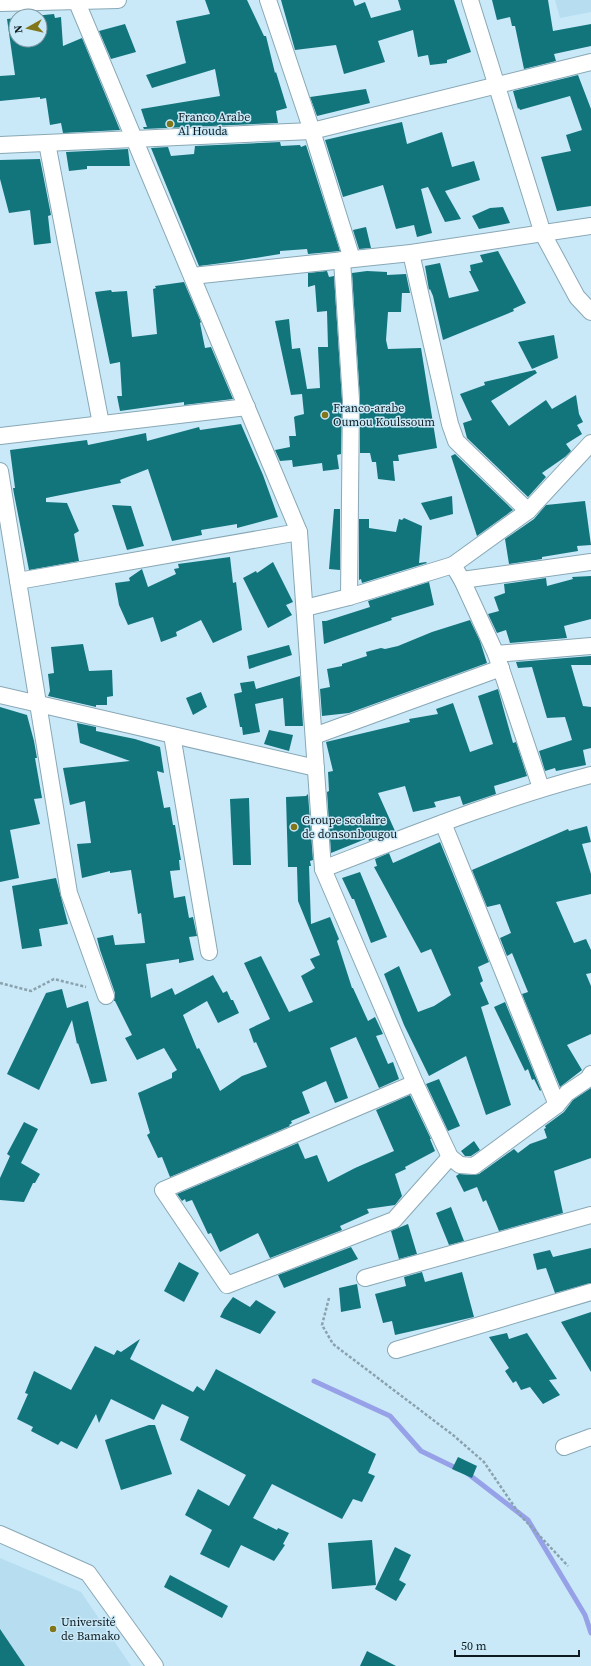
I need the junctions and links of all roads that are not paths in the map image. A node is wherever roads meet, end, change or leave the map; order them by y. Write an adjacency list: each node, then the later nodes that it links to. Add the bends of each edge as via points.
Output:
1 (76, 0): 2 (street); 5 (street); 9 (street)
2 (118, 0)
3 (268, 0): 8 (street)
4 (470, 0): 7 (street)
5 (0, 3)
6 (591, 62): 7 (street)
7 (497, 86): 8 (street); 13 (street)
8 (312, 131): 9 (street); 15 (street)
9 (134, 139): 10 (street); 16 (street)
10 (47, 143): 11 (street); 19 (street)
11 (0, 145)
12 (591, 226): 13 (street)
13 (543, 234): 14 (street); 17 (street, via 577,297)
14 (411, 253): 15 (street); 23 (street, via 456,441)
15 (347, 260): 16 (street); 29 (street, via 351,400)
16 (192, 276): 18 (street)
17 (591, 312)
18 (247, 407): 19 (street); 24 (street)
19 (100, 424): 20 (street)
20 (0, 436)
21 (591, 443): 23 (street)
22 (0, 471): 28 (street)
23 (528, 511): 26 (street)
24 (299, 532): 28 (street); 30 (street)
25 (591, 562): 27 (street)
26 (453, 565): 27 (street); 29 (street)
27 (462, 580): 32 (street)
28 (18, 581): 34 (street)
29 (349, 597): 30 (street)
30 (305, 608): 36 (street)
31 (591, 646): 32 (street)
32 (498, 661): 36 (street); 39 (street)
33 (0, 695): 34 (street)
34 (38, 704): 35 (street); 43 (street, via 69,893)
35 (172, 735): 37 (street); 42 (street)
36 (314, 736): 37 (street)
37 (316, 768): 41 (street)
38 (590, 779): 39 (street)
39 (541, 788): 40 (street)
40 (443, 823): 41 (street); 46 (street)
41 (323, 870): 45 (street)
42 (209, 952)
43 (104, 992)
44 (591, 1074): 46 (street)
45 (415, 1083): 47 (street); 47 (street, via 163,1190 227,1285 394,1220)
46 (556, 1105): 47 (street, via 474,1166 460,1165)
47 (450, 1157)
48 (591, 1215): 49 (street)
49 (365, 1278)
50 (591, 1292): 51 (street)
51 (396, 1350)
52 (591, 1437): 53 (street)
53 (564, 1447)
54 (0, 1534): 55 (street, via 88,1573)
55 (155, 1666)

